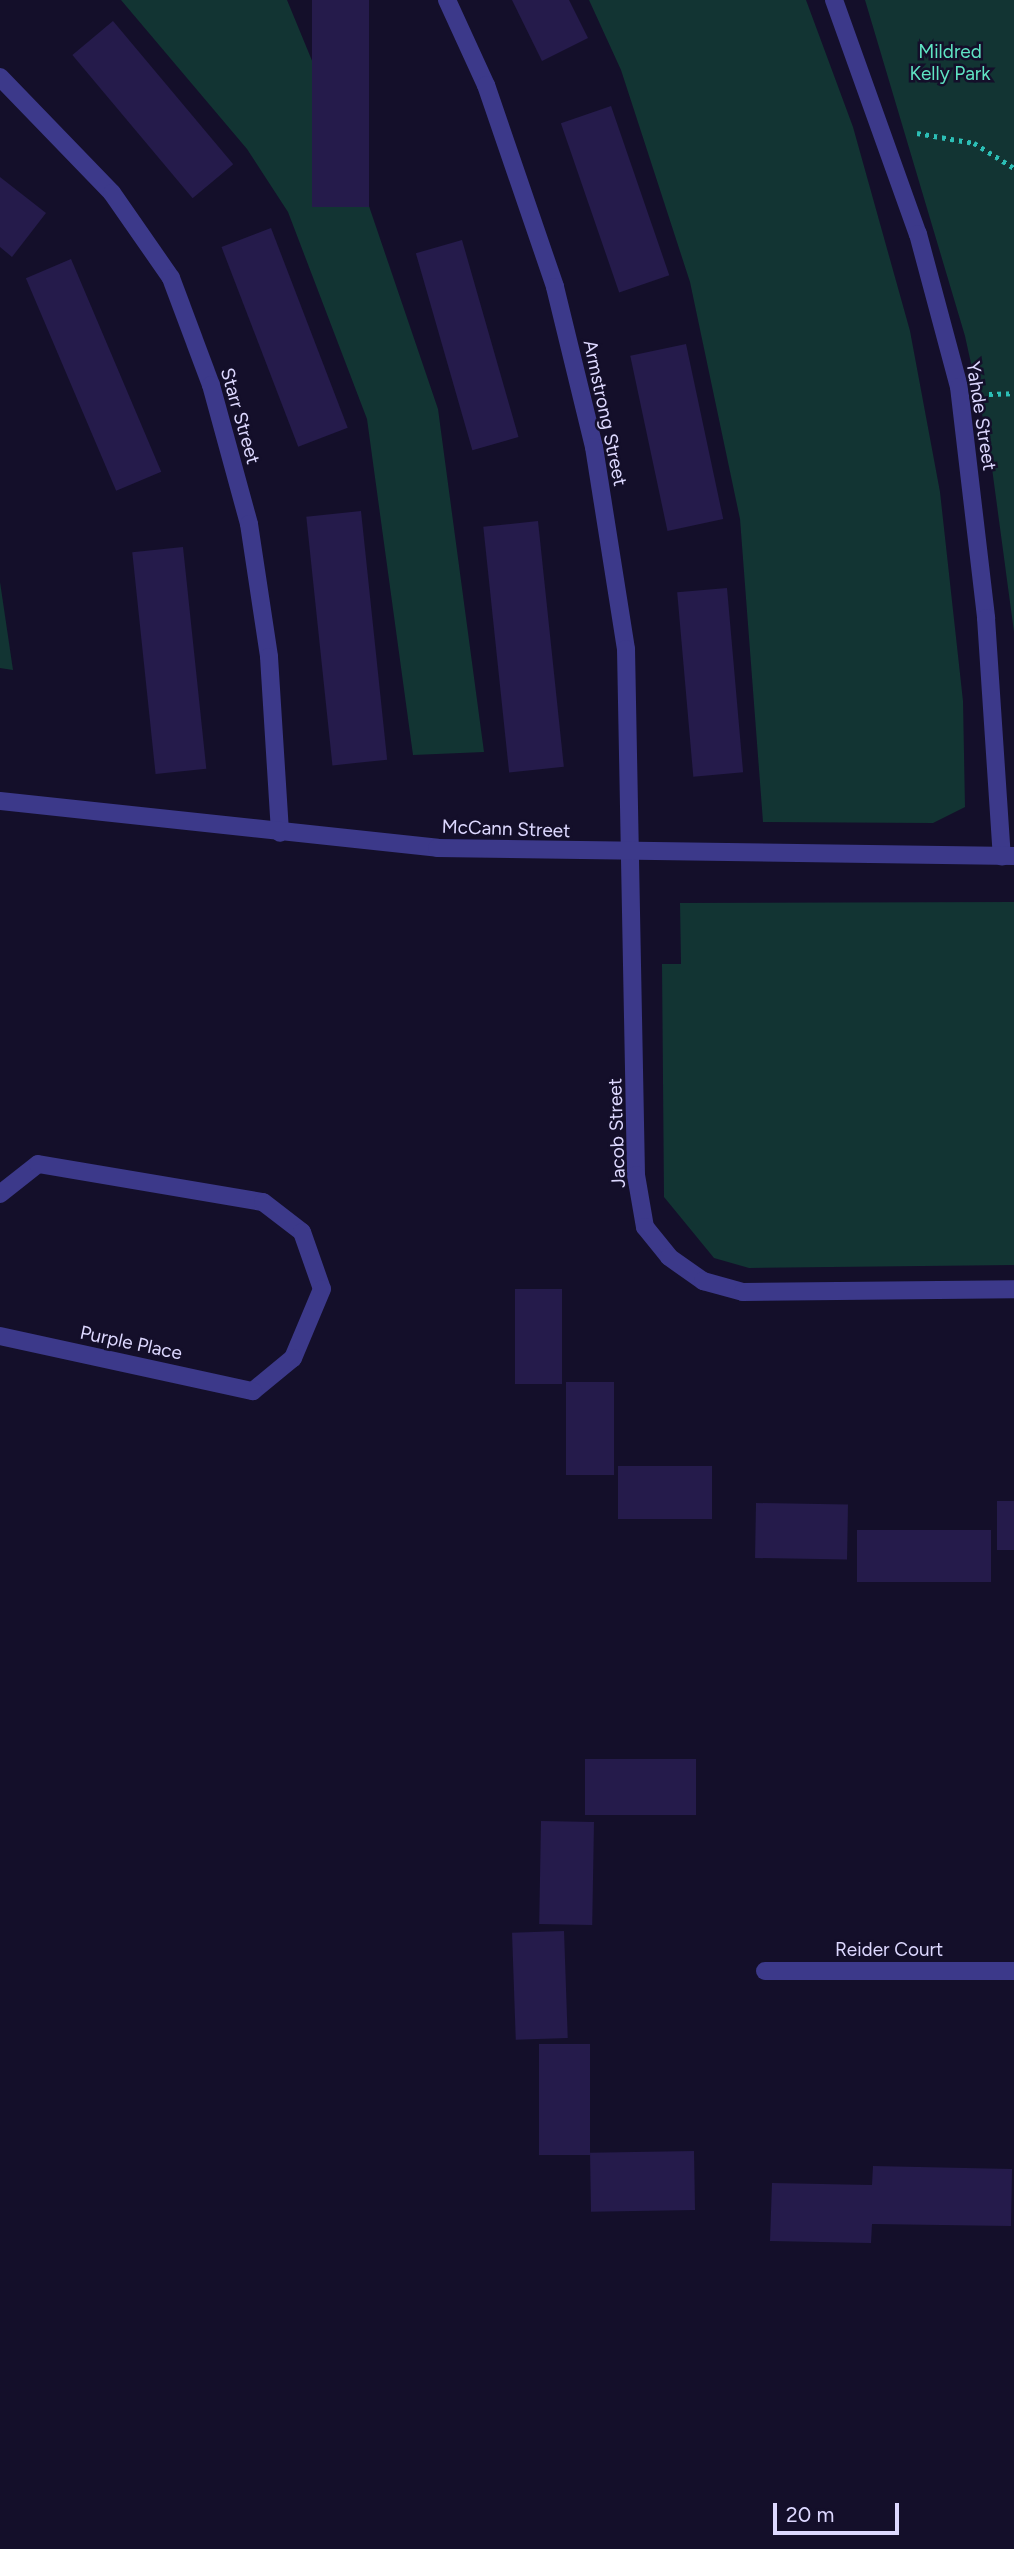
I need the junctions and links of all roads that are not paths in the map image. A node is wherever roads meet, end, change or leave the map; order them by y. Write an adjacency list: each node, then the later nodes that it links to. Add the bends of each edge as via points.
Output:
1 (447, 0): 6 (street, Armstrong Street, via 486,85 555,288 594,447 626,649)
2 (834, 0): 7 (street, Yahde Street, via 918,234 959,387)
3 (0, 77): 5 (street, Starr Street, via 112,193 172,278 211,385 249,524 269,657)
4 (0, 801): 5 (street, McCann Street)
5 (280, 833): 6 (street, McCann Street, via 437,848)
6 (632, 854): 7 (street, McCann Street); 9 (street, Jacob Street, via 636,1175 645,1227 669,1257 703,1281 743,1292)
7 (1008, 856)
8 (0, 1194): 10 (street, Purple Place, via 38,1164 263,1202 302,1232 322,1289 293,1358 253,1391)
9 (1014, 1289)
10 (0, 1336)
11 (765, 1971): 12 (street, Reider Court)
12 (1014, 1971)

